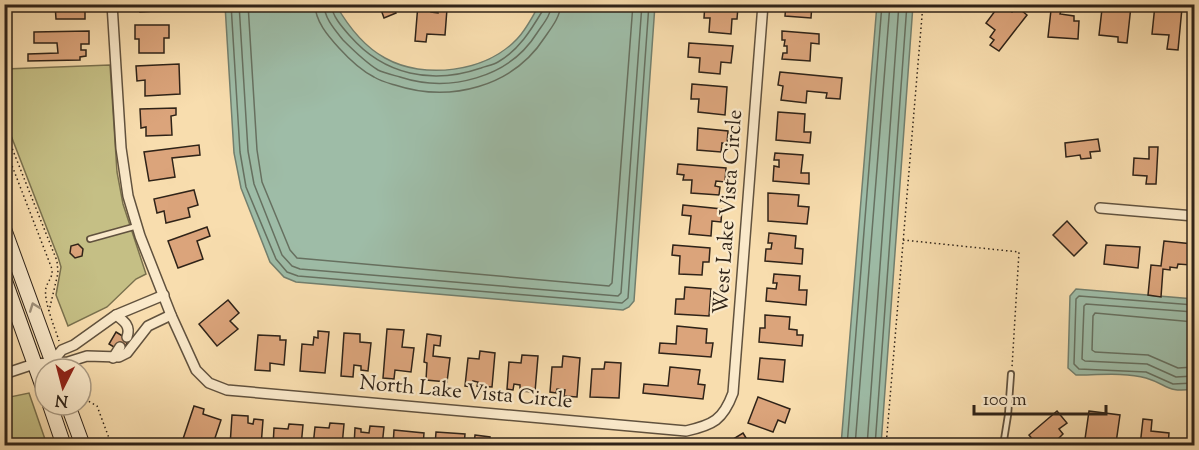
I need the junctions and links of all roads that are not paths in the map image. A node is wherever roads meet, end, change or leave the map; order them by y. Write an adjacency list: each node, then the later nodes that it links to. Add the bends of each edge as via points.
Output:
1 (112, 4): 5 (street, via 121,148)
2 (763, 4): 24 (street, West Lake Vista Circle, via 733,393 727,411)
3 (1100, 208): 4 (street)
4 (1194, 216)
5 (137, 226): 7 (lane); 9 (street)
6 (4, 229): 14 (main road, one-way to 6)
7 (90, 238)
8 (4, 278): 18 (main road)
9 (164, 295): 10 (street); 11 (street)
10 (116, 315): 12 (street, via 127,324 128,334); 15 (street, via 62,350)
11 (171, 315): 12 (street); 24 (street, North Lake Vista Circle, via 196,370 209,383 227,390 686,431)
12 (148, 326): 17 (street, via 127,353)
13 (120, 347): 17 (street)
14 (50, 357)
15 (58, 357)
16 (84, 357): 17 (street)
17 (113, 358)
18 (33, 361)
19 (33, 364): 20 (street)
20 (4, 374)
21 (1011, 374): 27 (lane)
22 (54, 417): 25 (main road)
23 (72, 417): 26 (main road)
24 (719, 419)
25 (64, 446)
26 (83, 446)
27 (1003, 446)

